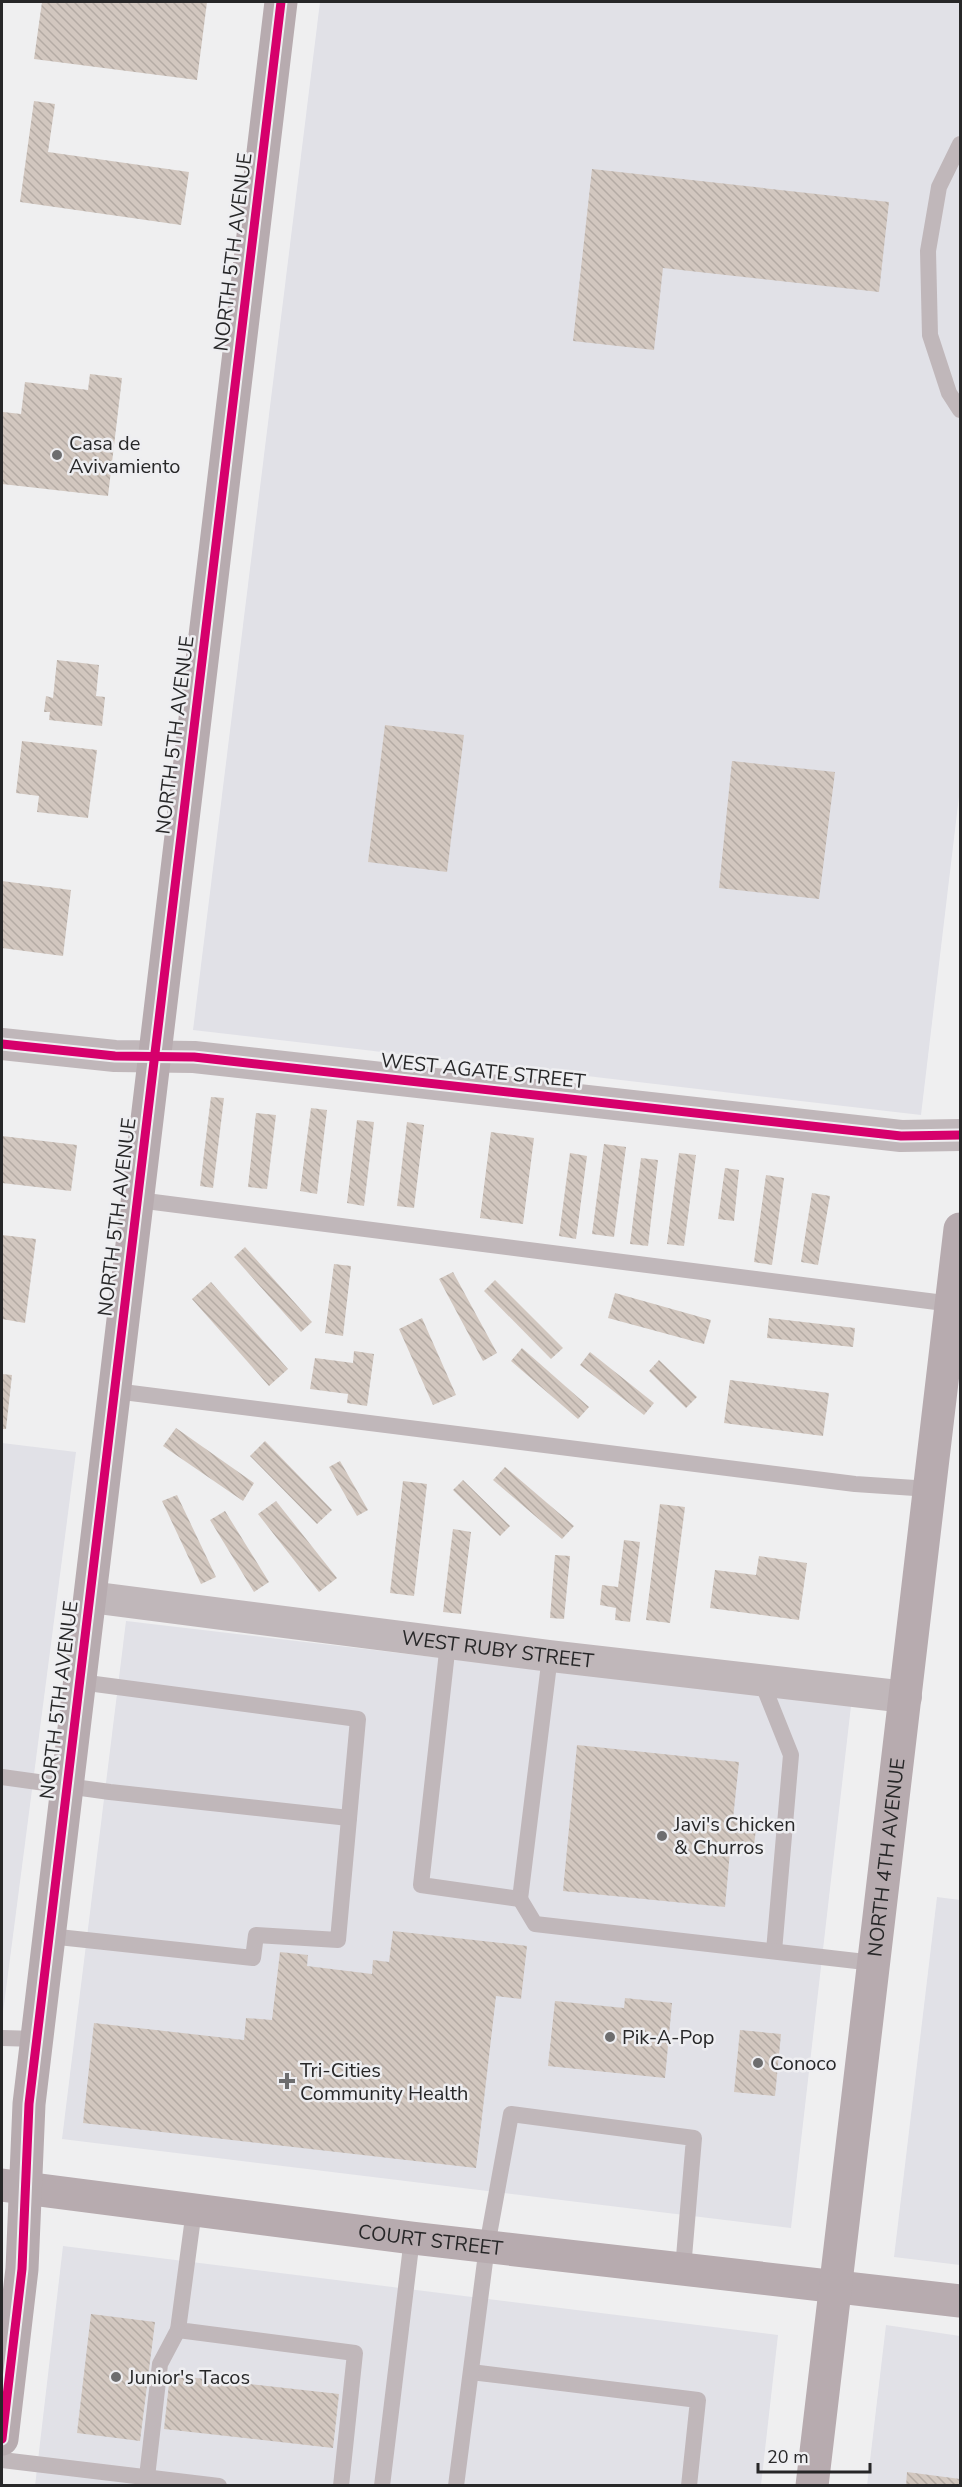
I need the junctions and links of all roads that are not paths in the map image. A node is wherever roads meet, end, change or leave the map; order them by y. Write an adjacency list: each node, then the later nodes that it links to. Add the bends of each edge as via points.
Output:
1 (282, 2): 5 (street, NORTH 5TH AVENUE)
2 (960, 144): 3 (lane, via 939,187 928,251 930,335 949,393)
3 (960, 410)
4 (2, 1044): 5 (street, WEST AGATE STREET)
5 (155, 1058): 6 (street, WEST AGATE STREET, via 208,1059 901,1136); 7 (street, NORTH 5TH AVENUE)
6 (960, 1135)
7 (138, 1200): 9 (lane); 10 (street, NORTH 5TH AVENUE)
8 (960, 1229): 9 (street, NORTH 4TH AVENUE)
9 (952, 1304): 11 (street, NORTH 4TH AVENUE)
10 (115, 1391): 11 (lane, via 855,1485); 12 (street, NORTH 5TH AVENUE)
11 (930, 1489): 17 (street, NORTH 4TH AVENUE)
12 (90, 1597): 13 (street, WEST RUBY STREET); 16 (street, NORTH 5TH AVENUE)
13 (448, 1643): 14 (street, WEST RUBY STREET); 21 (lane, via 421,1885)
14 (550, 1656): 15 (street, WEST RUBY STREET); 21 (lane)
15 (761, 1680): 17 (street, WEST RUBY STREET); 23 (lane, via 791,1755)
16 (80, 1682): 19 (street, NORTH 5TH AVENUE); 20 (lane, via 358,1719)
17 (906, 1697): 24 (street, NORTH 4TH AVENUE)
18 (2, 1777): 19 (lane)
19 (67, 1786): 20 (lane); 22 (street, NORTH 5TH AVENUE)
20 (349, 1818): 22 (lane, via 338,1940 256,1935 253,1958)
21 (520, 1899): 23 (lane, via 535,1924)
22 (49, 1936): 26 (street, NORTH 5TH AVENUE)
23 (774, 1951): 24 (lane)
24 (874, 1963): 32 (street, NORTH 4TH AVENUE)
25 (2, 2038): 26 (lane)
26 (37, 2039): 27 (street, NORTH 5TH AVENUE)
27 (14, 2186): 28 (street, COURT STREET); 33 (street, NORTH 5TH AVENUE)
28 (194, 2210): 29 (street, COURT STREET); 35 (lane)
29 (412, 2238): 30 (street, COURT STREET); 42 (lane)
30 (488, 2246): 31 (street, COURT STREET); 31 (lane, via 510,2114 694,2138); 36 (lane)
31 (683, 2269): 32 (street, COURT STREET)
32 (834, 2287): 34 (street, COURT STREET); 45 (street, NORTH 4TH AVENUE)
33 (10, 2301): 37 (street, NORTH 5TH AVENUE)
34 (960, 2301)
35 (178, 2330): 39 (lane, via 160,2364); 41 (lane, via 355,2354)
36 (471, 2372): 43 (lane); 44 (lane, via 698,2400)
37 (2, 2439)
38 (2, 2460): 39 (lane)
39 (147, 2477): 40 (lane)
40 (219, 2486)
41 (341, 2486)
42 (382, 2486)
43 (456, 2486)
44 (688, 2486)
45 (812, 2486)

